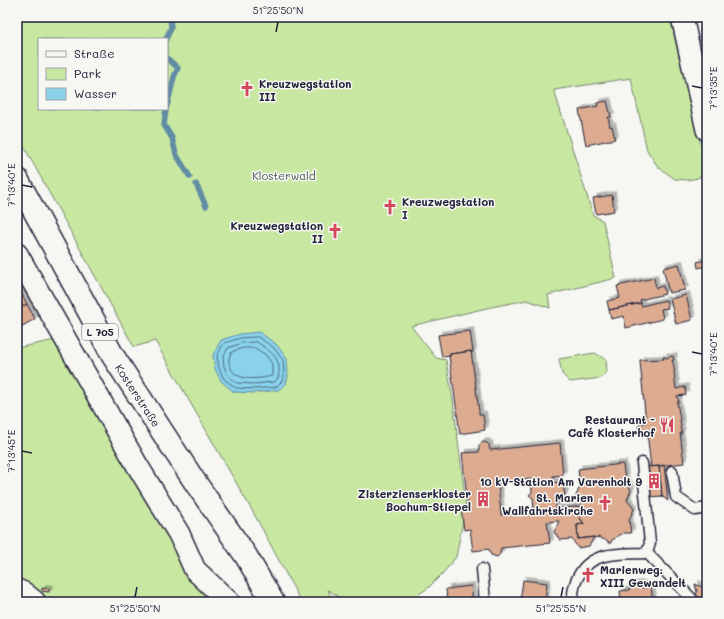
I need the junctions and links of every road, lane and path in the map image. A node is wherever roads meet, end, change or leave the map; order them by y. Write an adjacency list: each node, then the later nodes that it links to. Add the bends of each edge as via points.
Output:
1 (682, 17): 2 (street)
2 (699, 59): 3 (street)
3 (707, 130)
4 (17, 179): 15 (main road, Kosterstraße / L 705, via 113,356 246,556)
5 (17, 254): 14 (street, via 179,534 195,570)
6 (642, 463): 9 (lane, via 650,543)
7 (672, 471): 8 (lane, via 676,497 694,510)
8 (707, 508)
9 (647, 553): 12 (lane); 17 (lane, via 608,555 588,564 574,585)
10 (482, 569): 16 (lane)
11 (17, 590): 13 (street)
12 (693, 600)
13 (36, 602)
14 (229, 602)
15 (273, 602)
16 (485, 602)
17 (573, 602)

